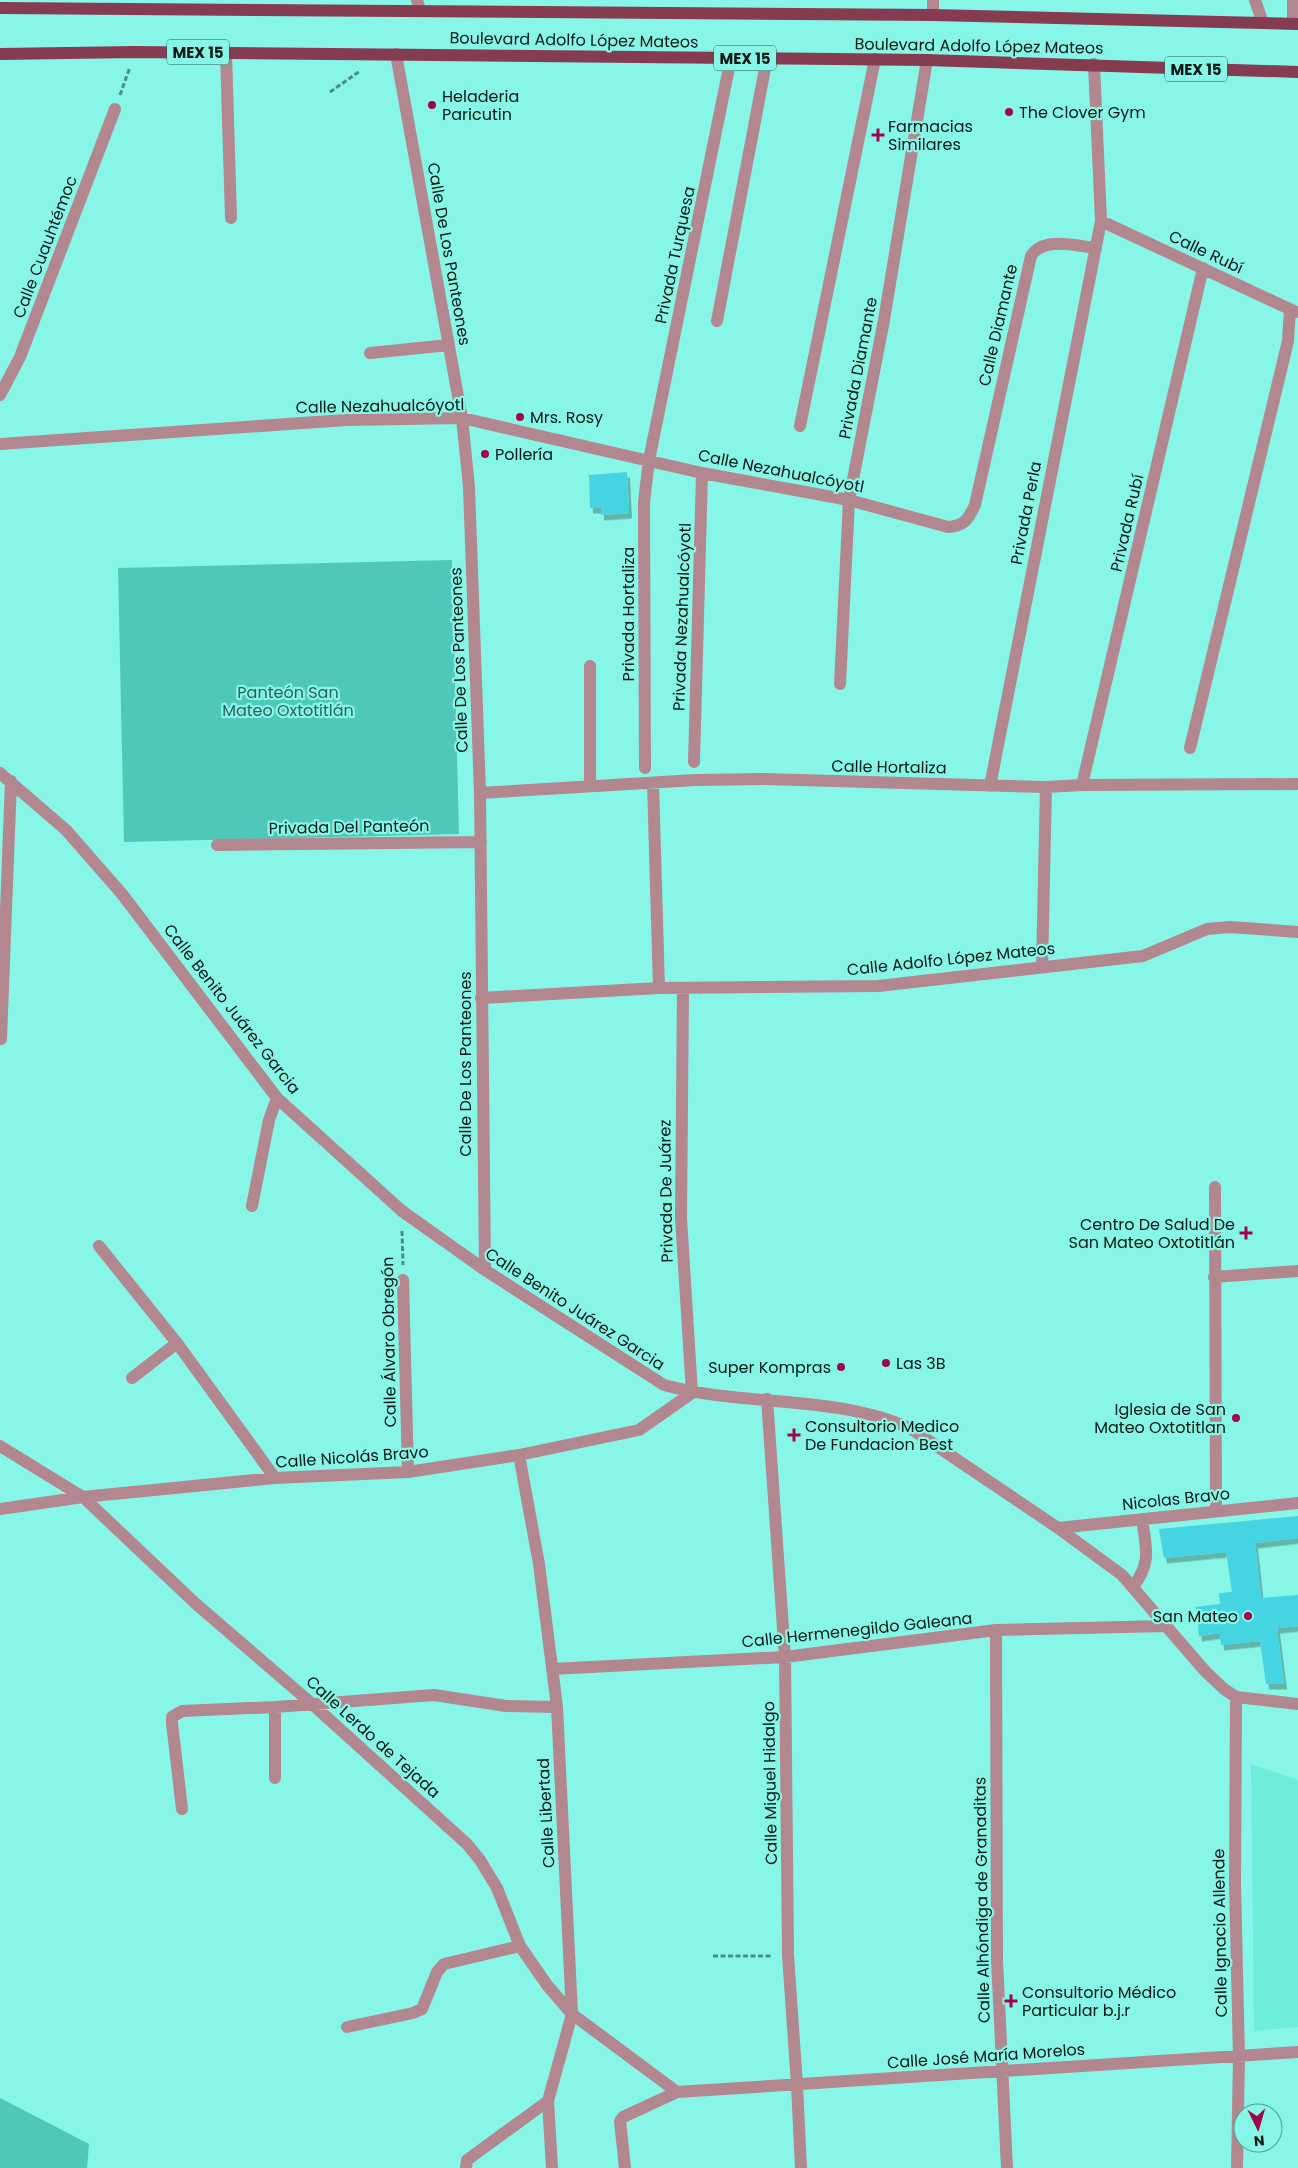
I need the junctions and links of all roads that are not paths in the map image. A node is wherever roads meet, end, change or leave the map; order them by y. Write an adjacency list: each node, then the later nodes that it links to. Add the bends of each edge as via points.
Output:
1 (932, 0): 8 (street)
2 (1255, 0): 9 (street)
3 (1293, 0): 10 (street)
4 (27, 4): 5 (main road, Boulevard Adolfo López Mateos); 7 (main road, Boulevard Adolfo López Mateos)
5 (135, 4): 6 (main road, Boulevard Adolfo López Mateos, via 271,12)
6 (418, 5): 8 (main road, Boulevard Adolfo López Mateos)
7 (0, 8)
8 (933, 15): 9 (main road, Boulevard Adolfo López Mateos)
9 (1263, 23): 10 (main road, Boulevard Adolfo López Mateos)
10 (1296, 24)
11 (226, 53): 12 (main road, Boulevard Adolfo López Mateos / MEX 15); 13 (main road, Boulevard Adolfo López Mateos / MEX 15); 21 (street)
12 (0, 54)
13 (389, 54): 14 (main road, Boulevard Adolfo López Mateos / MEX 15); 27 (street, Calle De Los Panteones)
14 (731, 58): 15 (main road, Boulevard Adolfo López Mateos / MEX 15); 33 (street, Privada Turquesa)
15 (767, 58): 16 (main road, Boulevard Adolfo López Mateos / MEX 15); 26 (street)
16 (875, 59): 17 (main road, Boulevard Adolfo López Mateos / MEX 15); 31 (street)
17 (927, 60): 18 (main road, Boulevard Adolfo López Mateos / MEX 15); 35 (street, Privada Diamante, via 884,320)
18 (1094, 64): 19 (main road, Boulevard Adolfo López Mateos / MEX 15); 22 (street)
19 (1298, 72)
20 (115, 109): 29 (street, Calle Cuauhtémoc, via 20,357)
21 (231, 218)
22 (1100, 221): 23 (street); 24 (street, Calle Rubí)
23 (1096, 248): 36 (street, Calle Diamante, via 1052,244 1035,250 1031,256 975,506 966,522); 48 (street, Privada Perla)
24 (1203, 268): 25 (street, Calle Rubí); 45 (street, Privada Rubí)
25 (1294, 311): 39 (street)
26 (717, 322)
27 (449, 344): 28 (street); 30 (street, Calle De Los Panteones)
28 (370, 353)
29 (0, 395)
30 (462, 418): 32 (street, Calle Nezahualcóyotl, via 346,420); 33 (street, Calle Nezahualcóyotl); 50 (street, Calle De Los Panteones, via 469,487)
31 (800, 426)
32 (0, 444)
33 (649, 460): 34 (street, Calle Nezahualcóyotl); 41 (street, Privada Hortaliza, via 644,502)
34 (702, 473): 35 (street, Calle Nezahualcóyotl); 40 (street, Privada Nezahualcóyotl)
35 (849, 500): 36 (street, Calle Nezahualcóyotl, via 948,527); 38 (street, Privada Diamante)
36 (959, 526)
37 (590, 666): 47 (street)
38 (840, 684)
39 (1190, 748)
40 (694, 762)
41 (645, 768)
42 (0, 774): 43 (street, Calle Benito Juárez Garcia)
43 (12, 781): 58 (street); 59 (street, Calle Benito Juárez Garcia, via 66,830 122,894)
44 (653, 783): 47 (street, Calle Hortaliza); 48 (street, Calle Hortaliza, via 764,779); 55 (street)
45 (1082, 784): 46 (street, Calle Hortaliza); 49 (street, Calle Hortaliza)
46 (1298, 784)
47 (590, 785): 50 (street, Calle Hortaliza)
48 (990, 786): 49 (street, Calle Hortaliza)
49 (1046, 787): 54 (street)
50 (480, 793): 51 (street, Calle De Los Panteones)
51 (481, 842): 52 (street, Privada Del Panteón); 57 (street, Calle De Los Panteones)
52 (217, 845)
53 (1298, 932): 54 (street, Calle Adolfo López Mateos, via 1230,927 1207,929 1143,956)
54 (1042, 967): 56 (street, Calle Adolfo López Mateos, via 878,986)
55 (659, 988): 56 (street, Calle Adolfo López Mateos); 57 (street, Calle Adolfo López Mateos)
56 (683, 988): 69 (street, Privada De Juárez, via 681,1218)
57 (481, 998): 63 (street, Calle De Los Panteones)
58 (1, 1039)
59 (277, 1098): 61 (street, via 269,1120); 63 (street, Calle Benito Juárez Garcia, via 402,1211)
60 (1216, 1187): 65 (street)
61 (252, 1206)
62 (99, 1246): 67 (street)
63 (485, 1270): 69 (street, Calle Benito Juárez Garcia, via 649,1377)
64 (1298, 1271): 65 (street)
65 (1214, 1277): 78 (street)
66 (403, 1280): 73 (street, Calle Álvaro Obregón)
67 (178, 1343): 68 (street); 74 (street)
68 (132, 1378)
69 (692, 1393): 70 (street, Calle Benito Juárez Garcia); 72 (street, Calle Nicolás Bravo, via 639,1430)
70 (766, 1399): 80 (street, Calle Benito Juárez Garcia, via 854,1410 910,1428); 84 (street, Calle Miguel Hidalgo)
71 (0, 1446): 75 (street, Calle Lerdo de Tejada)
72 (519, 1456): 73 (street, Calle Nicolás Bravo); 85 (street, Calle Libertad, via 539,1564)
73 (408, 1472): 74 (street, Calle Nicolás Bravo)
74 (275, 1478): 75 (street, Calle Nicolás Bravo)
75 (83, 1497): 77 (street, Calle Nicolás Bravo); 87 (street, Calle Lerdo de Tejada, via 195,1603)
76 (1298, 1503): 78 (street, Nicolas Bravo)
77 (0, 1509)
78 (1216, 1511): 79 (street, Nicolas Bravo)
79 (1142, 1519): 80 (street, Nicolas Bravo); 81 (street, via 1147,1560)
80 (1058, 1528): 81 (street, Calle Benito Juárez Garcia, via 1122,1575)
81 (1133, 1588): 82 (street, Calle Benito Juárez Garcia)
82 (1166, 1626): 83 (street, Calle Hermenegildo Galeana); 86 (street, Calle Benito Juárez Garcia, via 1205,1671)
83 (996, 1630): 84 (street, Calle Hermenegildo Galeana); 98 (street, Calle Alhóndiga de Granaditas, via 997,1960)
84 (785, 1657): 85 (street, Calle Hermenegildo Galeana); 99 (street, Calle Miguel Hidalgo, via 788,1955)
85 (552, 1669): 90 (street, Calle Libertad)
86 (1236, 1697): 88 (street); 97 (street, Calle Ignacio Allende, via 1234,1884)
87 (311, 1703): 89 (street); 90 (street, via 434,1695 506,1706); 93 (street, Calle Lerdo de Tejada, via 467,1844 497,1888)
88 (1298, 1704)
89 (275, 1707): 91 (street); 92 (street, via 188,1710 172,1717)
90 (557, 1707): 94 (street, Calle Libertad)
91 (275, 1778)
92 (182, 1810)
93 (520, 1946): 94 (street, Calle Lerdo de Tejada); 95 (street, via 449,1962 436,1972 422,2009)
94 (572, 2014): 100 (street, Calle Lerdo de Tejada); 101 (street, Calle Libertad)
95 (347, 2027)
96 (1298, 2052): 97 (street, Calle José María Morelos)
97 (1239, 2057): 98 (street, Calle José María Morelos); 108 (street, Calle Ignacio Allende)
98 (1003, 2071): 99 (street, Calle José María Morelos); 107 (street, Calle Alhóndiga de Granaditas)
99 (798, 2086): 100 (street, Calle José María Morelos); 106 (street, Calle Miguel Hidalgo)
100 (677, 2092): 105 (street, via 620,2121)
101 (548, 2101): 102 (street); 104 (street, Calle Libertad)
102 (466, 2164): 103 (street)
103 (456, 2168)
104 (552, 2168)
105 (625, 2168)
106 (801, 2168)
107 (1008, 2168)
108 (1237, 2168)

